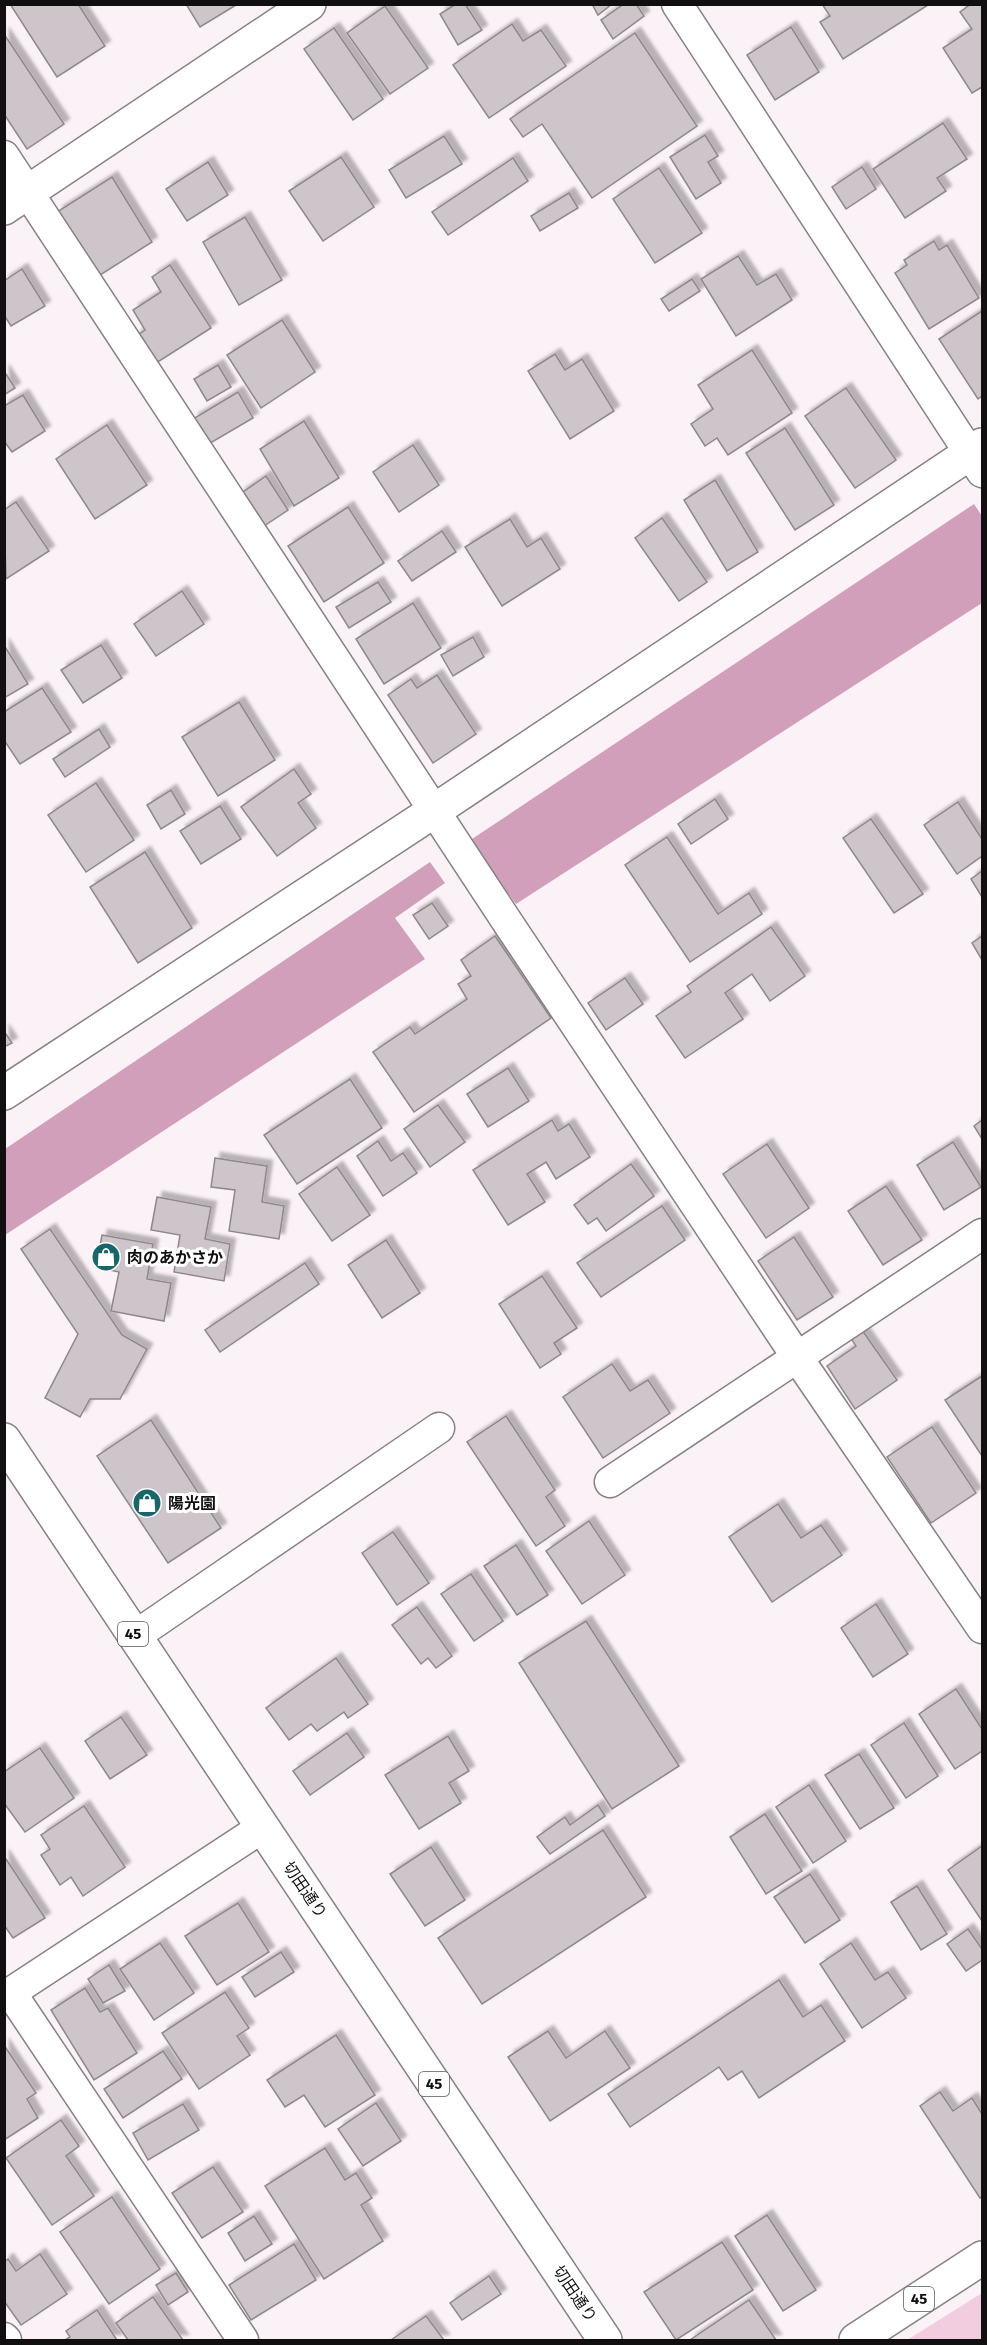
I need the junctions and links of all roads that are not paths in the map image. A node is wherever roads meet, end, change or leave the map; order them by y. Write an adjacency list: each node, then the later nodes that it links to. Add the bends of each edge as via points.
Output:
1 (309, 4): 4 (street)
2 (677, 4): 5 (street)
3 (4, 156): 4 (street)
4 (16, 200): 6 (street)
5 (978, 457): 6 (street)
6 (434, 811): 7 (street); 9 (street)
7 (4, 1092)
8 (982, 1234): 9 (street)
9 (797, 1357): 12 (street); 13 (street)
10 (439, 1428): 14 (street)
11 (4, 1440): 14 (street, 切田通り / 45)
12 (610, 1482)
13 (982, 1628)
14 (135, 1636): 15 (street, 切田通り / 45)
15 (262, 1827): 16 (street); 19 (street, 切田通り / 45)
16 (8, 1995): 18 (street)
17 (982, 2258): 20 (street, 45)
18 (243, 2340)
19 (605, 2340)
20 (856, 2340)

